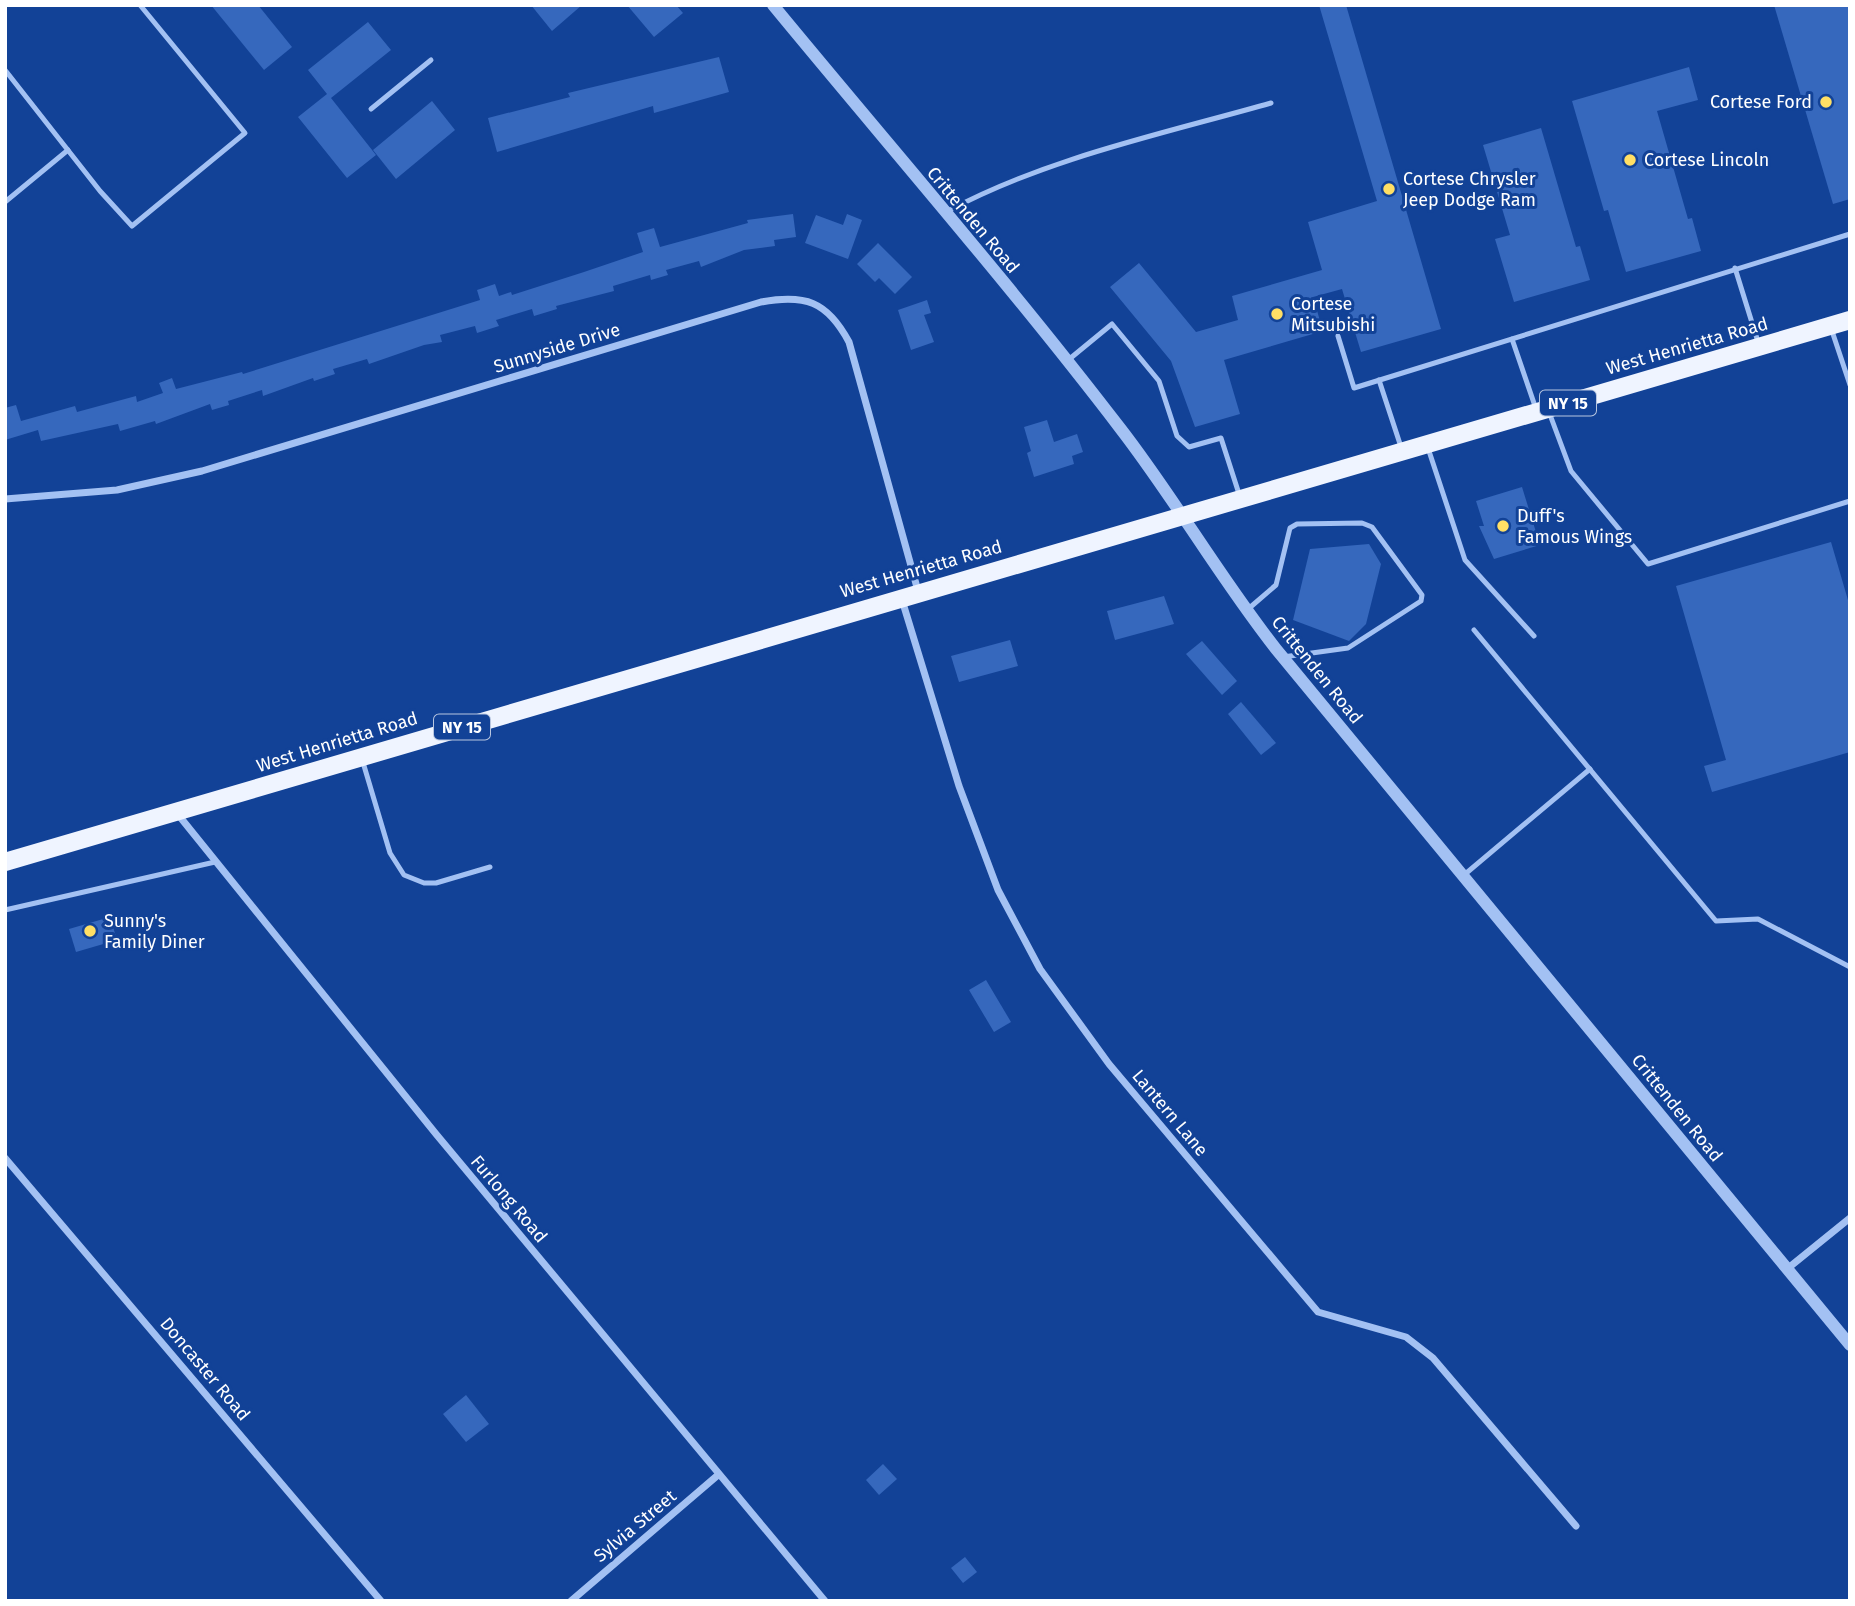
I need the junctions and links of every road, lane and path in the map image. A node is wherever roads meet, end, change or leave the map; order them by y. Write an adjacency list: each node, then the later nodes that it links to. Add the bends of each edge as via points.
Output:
1 (140, 5): 7 (lane, via 245,133 132,226)
2 (773, 5): 9 (street, Crittenden Road)
3 (431, 60): 6 (lane)
4 (6, 72): 7 (lane)
5 (1270, 103): 9 (lane, via 1037,171)
6 (371, 109)
7 (68, 150): 8 (lane)
8 (5, 202)
9 (945, 213): 17 (street, Crittenden Road)
10 (1850, 234): 11 (lane)
11 (1735, 268): 15 (lane); 16 (lane)
12 (1850, 320): 13 (main road, West Henrietta Road / NY 15)
13 (1830, 326): 16 (main road, West Henrietta Road / NY 15); 19 (lane)
14 (1338, 336): 18 (lane, via 1354,388)
15 (1512, 339): 18 (lane); 20 (lane)
16 (1759, 346): 20 (main road, West Henrietta Road / NY 15)
17 (1067, 361): 24 (lane, via 1112,324 1158,381 1177,436 1189,447 1221,438); 26 (street, Crittenden Road)
18 (1380, 380): 22 (lane)
19 (1850, 385)
20 (1542, 411): 21 (main road, West Henrietta Road / NY 15); 25 (lane, via 1571,471 1648,564)
21 (1427, 445): 22 (main road, West Henrietta Road / NY 15); 30 (lane, via 1465,560)
22 (1403, 452): 24 (main road, West Henrietta Road / NY 15)
23 (5, 499): 27 (street, Sunnyside Drive, via 117,490 202,471 761,302 796,298 828,312 849,342)
24 (1241, 500): 26 (main road, West Henrietta Road / NY 15)
25 (1850, 501)
26 (1184, 517): 27 (main road, West Henrietta Road / NY 15); 28 (street, Crittenden Road)
27 (909, 594): 32 (main road, West Henrietta Road / NY 15); 46 (street, Lantern Lane, via 960,786 999,890 1040,969 1101,1054 1318,1312 1406,1337 1433,1358)
28 (1246, 611): 31 (street, Crittenden Road); 31 (lane, via 1276,585 1290,528 1297,524 1362,523 1372,527 1422,595 1421,601 1348,648)
29 (1474, 630): 33 (lane)
30 (1534, 636)
31 (1283, 657): 38 (street, Crittenden Road)
32 (362, 757): 34 (main road, West Henrietta Road / NY 15); 37 (lane, via 390,853 404,875 436,883)
33 (1590, 769): 38 (lane); 40 (lane, via 1716,921 1758,919)
34 (175, 812): 35 (main road, West Henrietta Road / NY 15); 36 (street, Furlong Road)
35 (5, 862)
36 (215, 862): 39 (lane); 45 (street, Furlong Road)
37 (490, 867)
38 (1464, 875): 43 (street, Crittenden Road)
39 (5, 910)
40 (1850, 967)
41 (5, 1158): 47 (street, Doncaster Road)
42 (1850, 1218): 43 (street)
43 (1787, 1269): 44 (street, Crittenden Road)
44 (1850, 1345)
45 (718, 1475): 48 (street, Sylvia Street); 49 (street, Furlong Road)
46 (1576, 1525)
47 (381, 1601)
48 (571, 1601)
49 (825, 1601)

